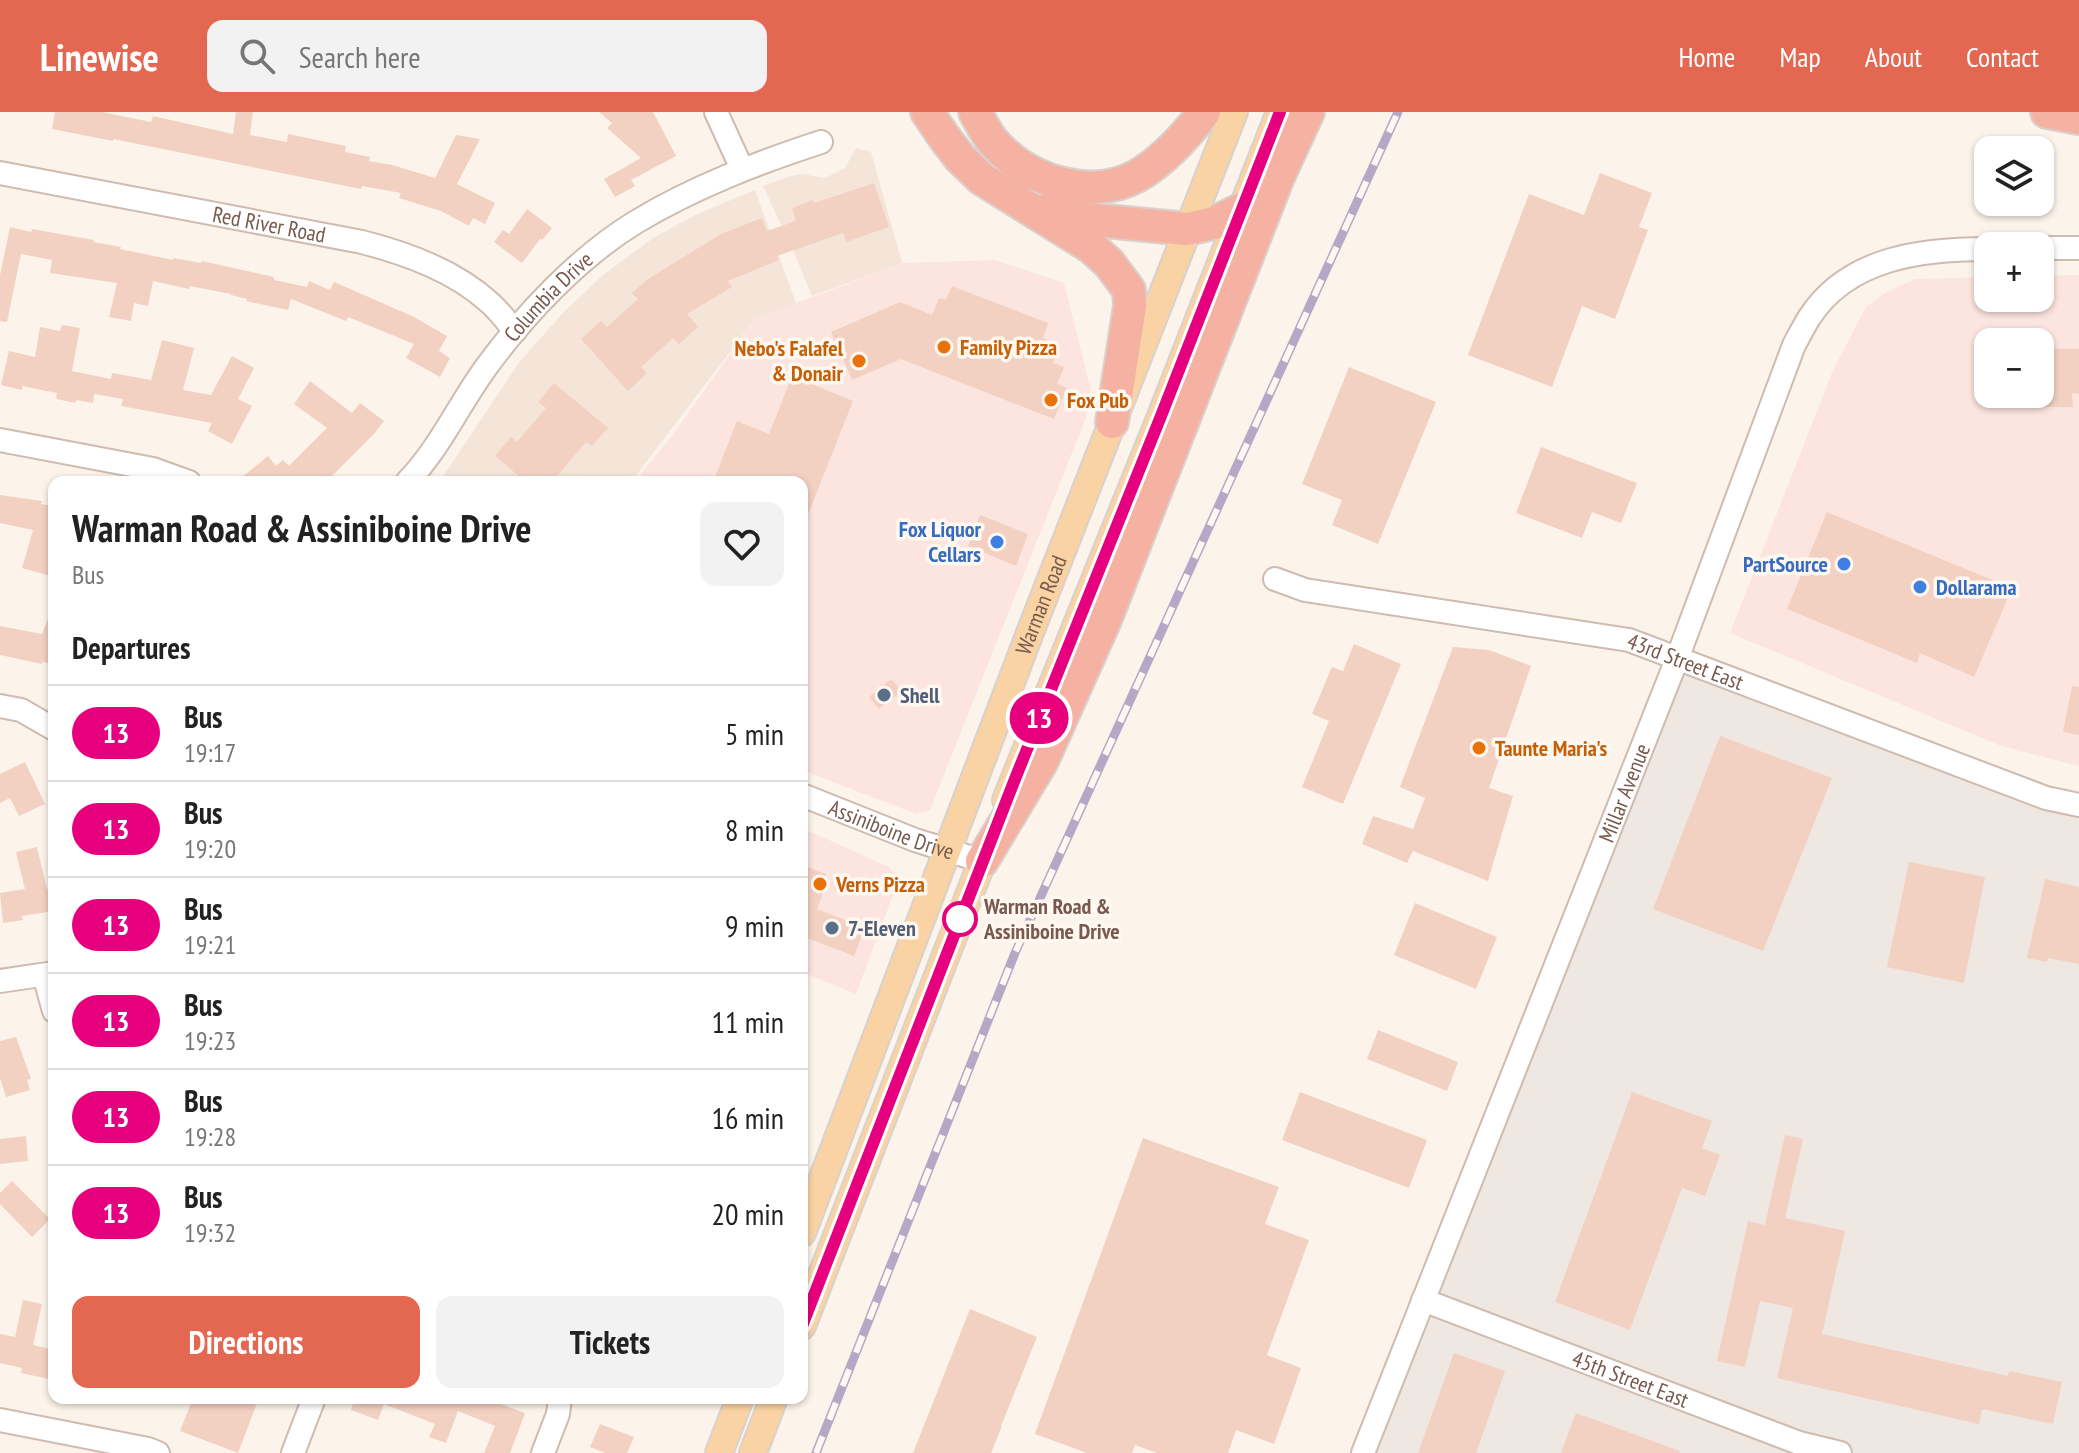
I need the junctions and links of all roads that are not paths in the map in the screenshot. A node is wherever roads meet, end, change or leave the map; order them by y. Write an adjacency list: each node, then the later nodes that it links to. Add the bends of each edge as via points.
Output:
1 (716, 112): 11 (street)
2 (927, 112): 13 (highway, via 960,158)
3 (975, 112): 4 (highway, via 992,140 1018,164 1050,181 1085,187 1137,176 1166,154)
4 (1204, 112)
5 (1234, 112): 15 (main road, Warman Road)
6 (1280, 112): 14 (main road, Warman Road)
7 (1308, 112): 31 (highway, via 1105,620 1042,761)
8 (2047, 112): 9 (highway)
9 (2079, 118)
10 (821, 142): 11 (street, Columbia Drive)
11 (742, 169): 19 (street, Columbia Drive, via 667,205 604,244)
12 (0, 173): 19 (street, Red River Road, via 397,251 463,282)
13 (1007, 195): 15 (highway, via 1085,219); 20 (highway, via 1091,247 1129,290)
14 (1244, 208): 15 (highway); 31 (main road, Warman Road)
15 (1187, 229): 20 (main road, Warman Road)
16 (2054, 248): 17 (street)
17 (2079, 248)
18 (1974, 249): 25 (street, Millar Avenue, via 1944,249 1878,263 1830,293 1811,315 1794,345)
19 (515, 331): 23 (street, Columbia Drive)
20 (1112, 422): 30 (main road, Warman Road)
21 (0, 440): 22 (street)
22 (172, 476)
23 (412, 476)
24 (1275, 579): 25 (street, 43rd Street East, via 1305,590 1629,640)
25 (1677, 659): 29 (street, 43rd Street East, via 2046,798); 35 (street, Millar Avenue)
26 (0, 706): 27 (street, via 21,710)
27 (48, 726)
28 (808, 797): 30 (street, Assiniboine Drive)
29 (2079, 805)
30 (948, 850): 31 (street, Assiniboine Drive); 34 (main road, Warman Road)
31 (982, 861): 36 (main road, Warman Road)
32 (48, 974): 33 (street)
33 (0, 981)
34 (808, 1217)
35 (1423, 1300): 47 (street, Millar Avenue); 48 (street, 45th Street East, via 1799,1443)
36 (808, 1310)
37 (312, 1404): 43 (street)
38 (559, 1404): 44 (street)
39 (738, 1404): 45 (main road)
40 (772, 1404): 46 (main road)
41 (0, 1420): 42 (street)
42 (158, 1453)
43 (293, 1453)
44 (543, 1453)
45 (719, 1453)
46 (753, 1453)
47 (1363, 1453)
48 (1840, 1453)

